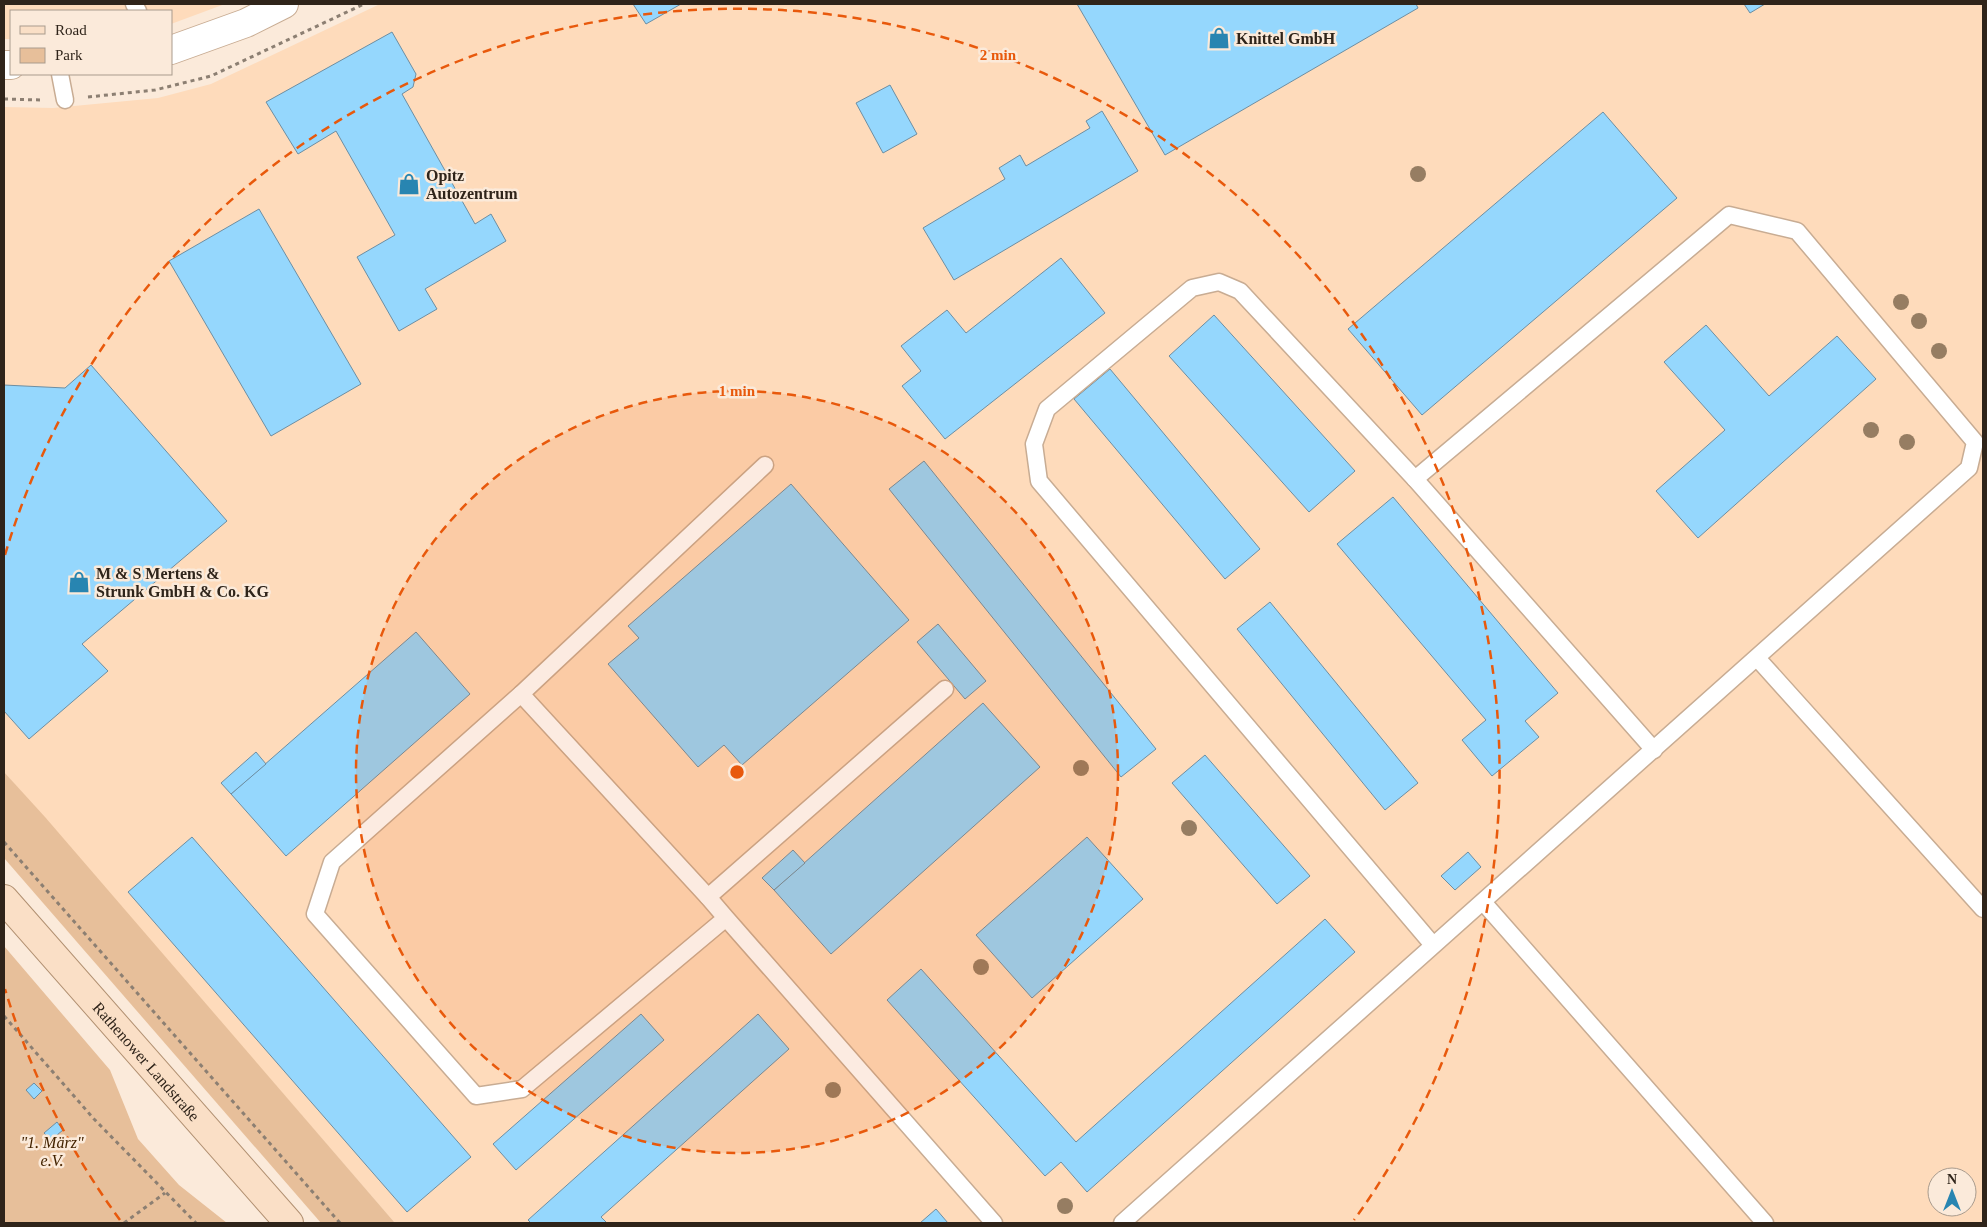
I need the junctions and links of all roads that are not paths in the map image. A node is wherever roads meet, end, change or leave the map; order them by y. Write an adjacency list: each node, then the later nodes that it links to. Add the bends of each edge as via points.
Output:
1 (284, 4): 2 (street, via 246,23)
2 (172, 50)
3 (60, 75): 4 (lane)
4 (65, 100)
5 (765, 464): 9 (lane)
6 (1415, 479): 7 (lane, via 1729,215 1797,231 1975,442 1969,468); 10 (lane); 16 (lane, via 1240,290 1219,282 1192,288 1047,409 1034,444 1039,481)
7 (1757, 658): 10 (lane); 14 (lane)
8 (944, 689): 11 (lane)
9 (521, 694): 11 (lane); 15 (lane, via 332,862 315,914 476,1096 522,1089)
10 (1654, 750): 13 (lane)
11 (708, 897): 15 (lane)
12 (4, 899): 17 (main road, Rathenower Landstraße)
13 (1483, 902): 16 (lane); 20 (lane)
14 (1983, 909)
15 (726, 918): 18 (lane)
16 (1433, 945): 19 (lane)
17 (289, 1223)
18 (994, 1223)
19 (1122, 1223)
20 (1765, 1223)

